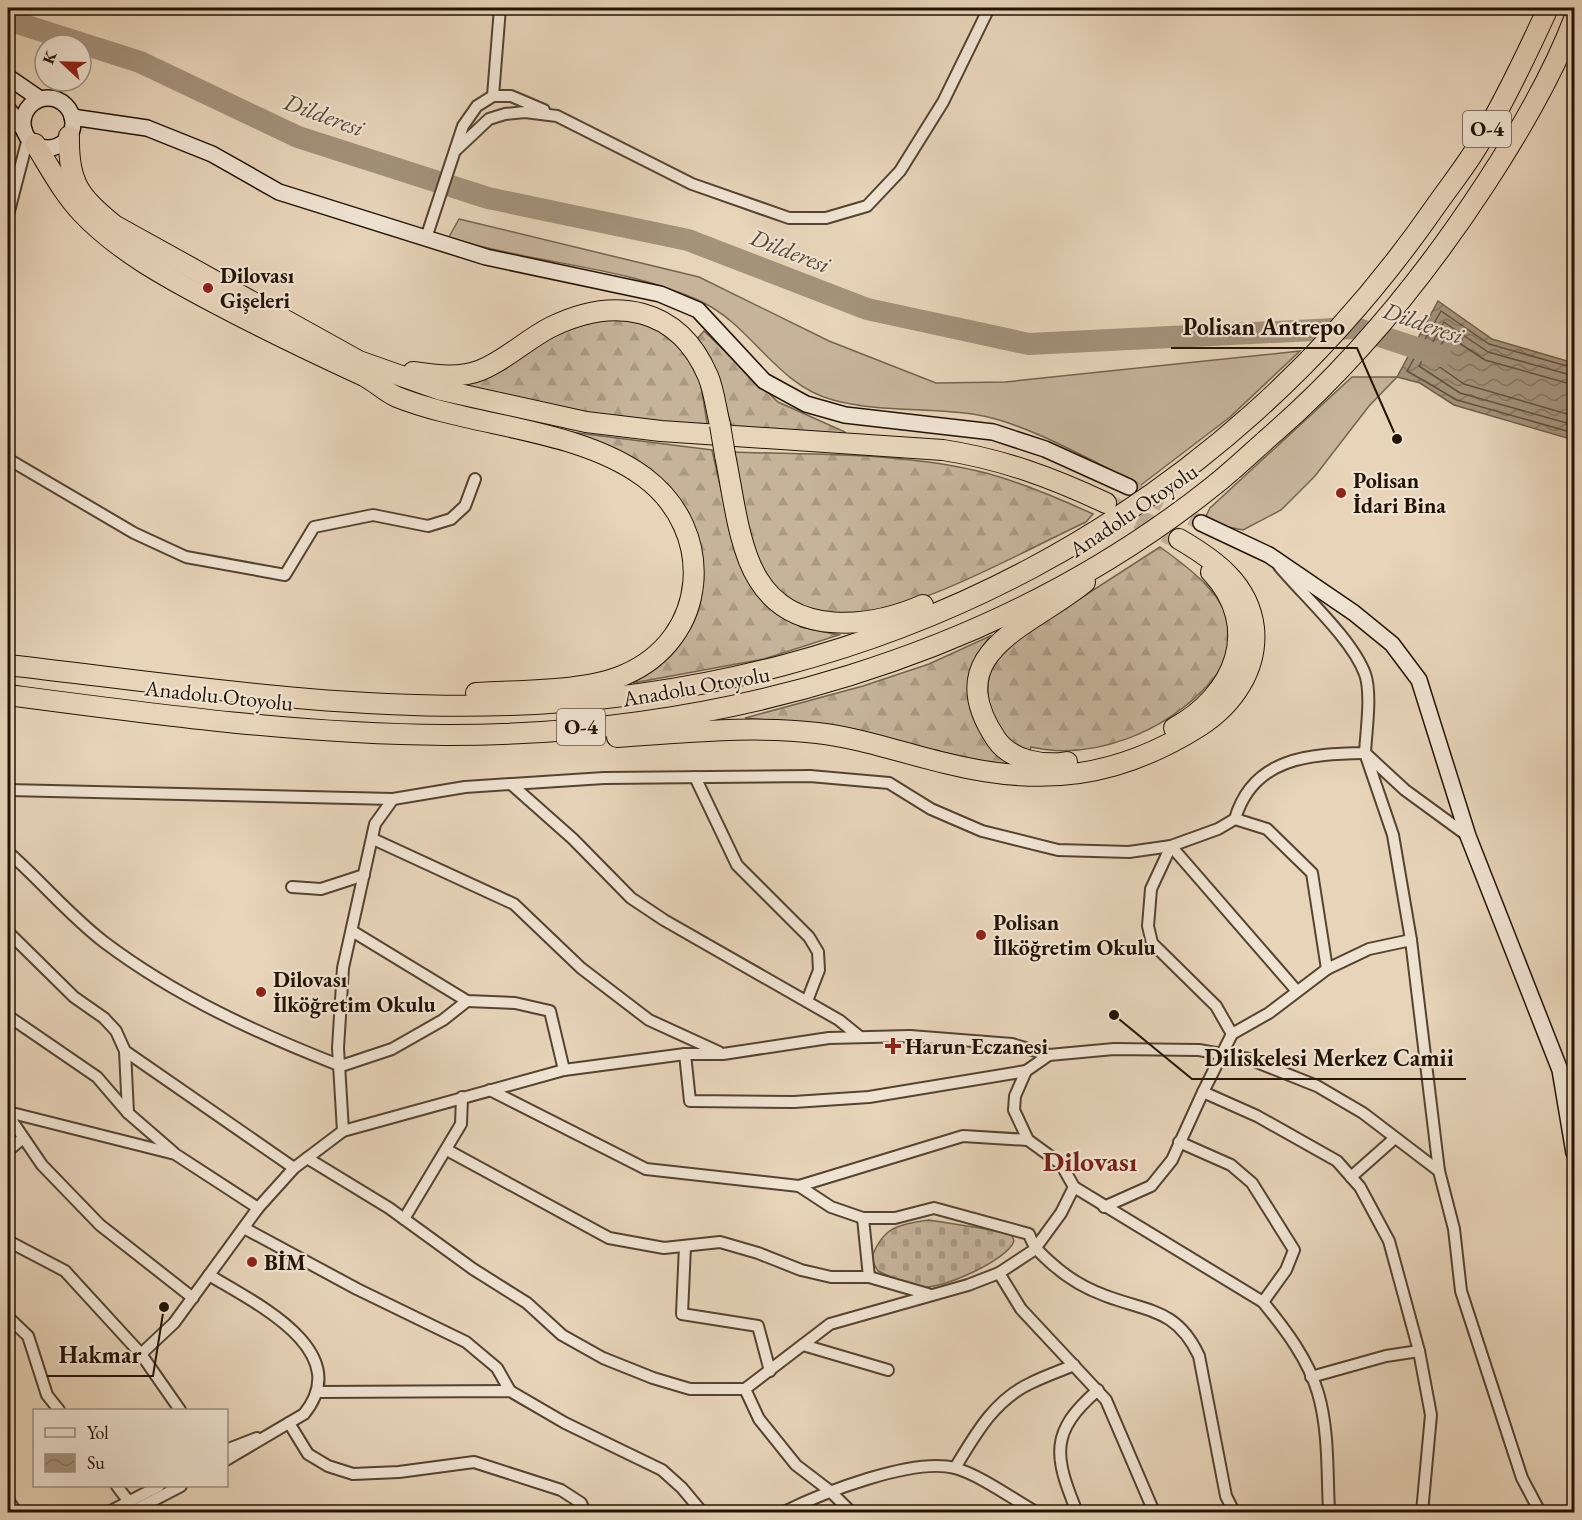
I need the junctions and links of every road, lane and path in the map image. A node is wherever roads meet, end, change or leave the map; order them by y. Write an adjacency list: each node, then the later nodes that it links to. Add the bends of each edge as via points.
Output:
1 (500, 8): 6 (street)
2 (989, 8): 9 (street, via 943,102 900,171 867,206 826,218 789,218 692,184)
3 (1548, 8): 22 (highway, Anadolu Otoyolu / O-4, via 1477,146 1411,242 1353,314 1273,398 1201,459)
4 (1575, 19): 23 (highway, Anadolu Otoyolu / O-4, via 1522,127 1446,245 1379,328 1312,400 1212,488)
5 (8, 77): 7 (main road)
6 (493, 96): 9 (street, via 511,96); 13 (street, via 477,106 467,119)
7 (40, 99): 10 (main road, via 60,101); 12 (main road, via 26,112)
8 (8, 108): 12 (main road)
9 (557, 116): 13 (street, via 525,112 489,119)
10 (72, 117): 11 (main road); 15 (main road, via 147,128 212,154 279,192)
11 (69, 136): 12 (main road, via 54,147); 16 (highway, via 69,169 77,189 88,204 114,225)
12 (29, 137): 14 (street); 16 (highway, via 81,213 136,256 310,353)
13 (456, 150): 15 (street)
14 (8, 215)
15 (429, 232): 19 (main road, via 486,257 660,294 698,310 764,381 806,404 845,415 993,432 1045,449)
16 (363, 370): 20 (highway, via 586,422 981,456 1026,468); 22 (highway, bridge, via 459,375 480,370 550,328 588,311 622,309 648,314 670,327 692,348 708,376 746,550 757,578 773,599 819,621 870,622 904,613); 27 (highway, via 395,396 581,446 620,462 645,478 667,501 684,527 695,570 694,593 685,620 671,641 645,666 621,677 592,684 435,695)
17 (8, 459): 18 (street, via 134,533 186,557 285,575 314,527 373,515 428,526 451,519 465,506)
18 (475, 479)
19 (1129, 487)
20 (1102, 506)
21 (1201, 523): 24 (main road)
22 (1099, 529): 27 (highway, Anadolu Otoyolu / O-4, via 1024,573 899,630 761,671 692,686 568,701 508,705)
23 (1124, 550): 28 (highway, Anadolu Otoyolu / O-4, via 1021,608 929,648 833,683 640,722); 28 (highway, via 1061,601 1015,628 993,647 982,668 977,695 986,725 1011,754 1050,763 1101,757 1141,745 1178,726 1212,700 1230,675 1238,653 1239,631 1233,606 1223,585 1209,570 1174,543 1217,563 1233,578 1253,618 1255,642 1250,667 1233,698 1209,720 1170,745 1106,768 1058,777 1005,775 877,744 796,731 596,738)
24 (1269, 555): 29 (street, via 1346,641 1366,675); 35 (main road, via 1392,644 1419,680)
25 (8, 665): 27 (highway, Anadolu Otoyolu / O-4, via 304,699)
26 (8, 695): 28 (highway, Anadolu Otoyolu / O-4, via 287,727 389,734)
27 (387, 704)
28 (510, 732)
29 (1365, 753): 34 (street, via 1301,758 1276,766 1252,783); 35 (street, via 1405,790); 43 (street, via 1393,835)
30 (695, 777): 31 (street); 37 (street, via 810,776 889,783 931,809 981,831 1058,850 1128,852); 47 (street, via 737,865 809,937 818,952 819,970)
31 (511, 784): 33 (street); 47 (street, via 631,898)
32 (8, 790): 33 (street)
33 (393, 799): 36 (street, via 375,824)
34 (1235, 819): 37 (street); 44 (street, via 1267,830 1312,873)
35 (1468, 836): 71 (main road, via 1560,1071)
36 (373, 839): 39 (street); 54 (street, via 514,904 581,968 649,1020)
37 (1170, 846): 45 (street); 49 (street, via 1151,889 1148,926 1152,943 1216,1006)
38 (8, 852): 56 (street, via 106,943 196,1003 255,1032)
39 (364, 875): 40 (street, via 321,890); 41 (street)
40 (292, 887)
41 (352, 931): 46 (street); 56 (street, via 343,968 338,1048)
42 (8, 932): 51 (street, via 74,997 110,1024)
43 (1412, 940): 44 (street, via 1369,949); 75 (street)
44 (1327, 969): 45 (street)
45 (1296, 990): 49 (street, via 1269,1013)
46 (467, 1001): 56 (street, via 443,1020 392,1049); 57 (street, via 515,1003 550,1011)
47 (807, 1001): 50 (street)
48 (8, 1016): 63 (street, via 97,1077)
49 (1232, 1034): 52 (street)
50 (860, 1037): 54 (street); 55 (street, via 910,1036 1012,1044)
51 (125, 1052): 63 (street); 74 (street)
52 (1222, 1053): 55 (street, via 1114,1049); 60 (street); 66 (street, via 1249,1059 1317,1086 1363,1113)
53 (685, 1054): 54 (street); 57 (street); 58 (street, via 690,1101 794,1102 870,1097)
54 (723, 1054)
55 (1049, 1055): 58 (street)
56 (341, 1066): 64 (street)
57 (564, 1070): 59 (street)
58 (1026, 1071): 67 (street, via 1015,1096 1014,1110)
59 (490, 1090): 61 (street); 77 (street, via 646,1169)
60 (1203, 1092): 68 (street); 76 (street, via 1257,1116 1337,1161)
61 (462, 1097): 64 (street); 69 (street, via 461,1124)
62 (8, 1113): 65 (street); 72 (street)
63 (128, 1113): 72 (street)
64 (343, 1131): 73 (street)
65 (23, 1138): 70 (street); 91 (street, via 42,1165 100,1225)
66 (1395, 1138): 75 (street); 76 (street)
67 (1028, 1140): 77 (street, via 963,1136); 78 (street, via 1061,1164)
68 (1179, 1142): 79 (street, via 1172,1160 1151,1186); 92 (street, via 1231,1164 1252,1183 1294,1251 1286,1270)
69 (447, 1150): 82 (street); 85 (street, via 609,1238 664,1248)
70 (8, 1151)
71 (1575, 1153)
72 (175, 1154): 80 (street)
73 (307, 1158): 74 (street); 82 (street)
74 (294, 1168): 80 (street)
75 (1439, 1171): 130 (street, via 1454,1229 1461,1291 1522,1478)
76 (1351, 1177): 95 (street, via 1389,1241)
77 (799, 1186): 81 (street, via 831,1207)
78 (1074, 1187): 79 (street); 86 (street)
79 (1104, 1207): 92 (street)
80 (258, 1208): 83 (street)
81 (863, 1218): 86 (street, via 895,1218 934,1208 1029,1234); 89 (street)
82 (404, 1219): 101 (street, via 527,1303 562,1335 603,1358 690,1389)
83 (243, 1228): 88 (street); 103 (street, via 466,1342 497,1368)
84 (8, 1241): 96 (street, via 65,1271)
85 (685, 1246): 89 (street, via 720,1242 831,1277); 99 (street, via 682,1314 759,1326)
86 (1034, 1250): 87 (street); 127 (street, via 1068,1279 1105,1296 1161,1312 1190,1337 1199,1356 1226,1496)
87 (999, 1273): 90 (street); 97 (street, via 1021,1309)
88 (210, 1275): 91 (street); 104 (street, via 298,1335 313,1356 319,1378)
89 (869, 1278): 90 (street)
90 (928, 1294): 94 (street, via 830,1324)
91 (193, 1298): 96 (street, via 174,1323)
92 (1263, 1302): 100 (street, via 1300,1353)
93 (8, 1317): 105 (street, via 28,1336 47,1395)
94 (803, 1345): 98 (street); 99 (street)
95 (1419, 1351): 100 (street); 129 (street, via 1431,1415)
96 (141, 1354): 106 (street)
97 (1074, 1365): 102 (street); 111 (street, via 1029,1383 1002,1401 985,1420)
98 (888, 1370)
99 (770, 1371): 101 (street)
100 (1311, 1377): 128 (street, via 1318,1393 1324,1432)
101 (745, 1389): 115 (street, via 759,1419 796,1465)
102 (1098, 1389): 125 (street, via 1065,1426 1059,1446 1064,1482); 126 (street, via 1122,1434)
103 (510, 1391): 104 (street); 121 (street, via 565,1423 662,1470)
104 (317, 1392): 107 (street, via 304,1414)
105 (58, 1409)
106 (179, 1409)
107 (289, 1423): 108 (street); 120 (street, via 308,1454 353,1474 474,1462 561,1490 580,1503)
108 (274, 1433): 109 (street); 110 (street)
109 (228, 1448)
110 (228, 1459)
111 (955, 1468): 115 (street, via 927,1467); 124 (street)
112 (118, 1487): 117 (street)
113 (156, 1487): 117 (street)
114 (176, 1487): 117 (street)
115 (831, 1491): 122 (street); 123 (street)
116 (8, 1500): 118 (street)
117 (130, 1507): 119 (street)
118 (16, 1512)
119 (109, 1512)
120 (585, 1512)
121 (702, 1512)
122 (783, 1512)
123 (851, 1512)
124 (1036, 1512)
125 (1077, 1512)
126 (1154, 1512)
127 (1234, 1512)
128 (1329, 1512)
129 (1422, 1512)
130 (1540, 1512)

